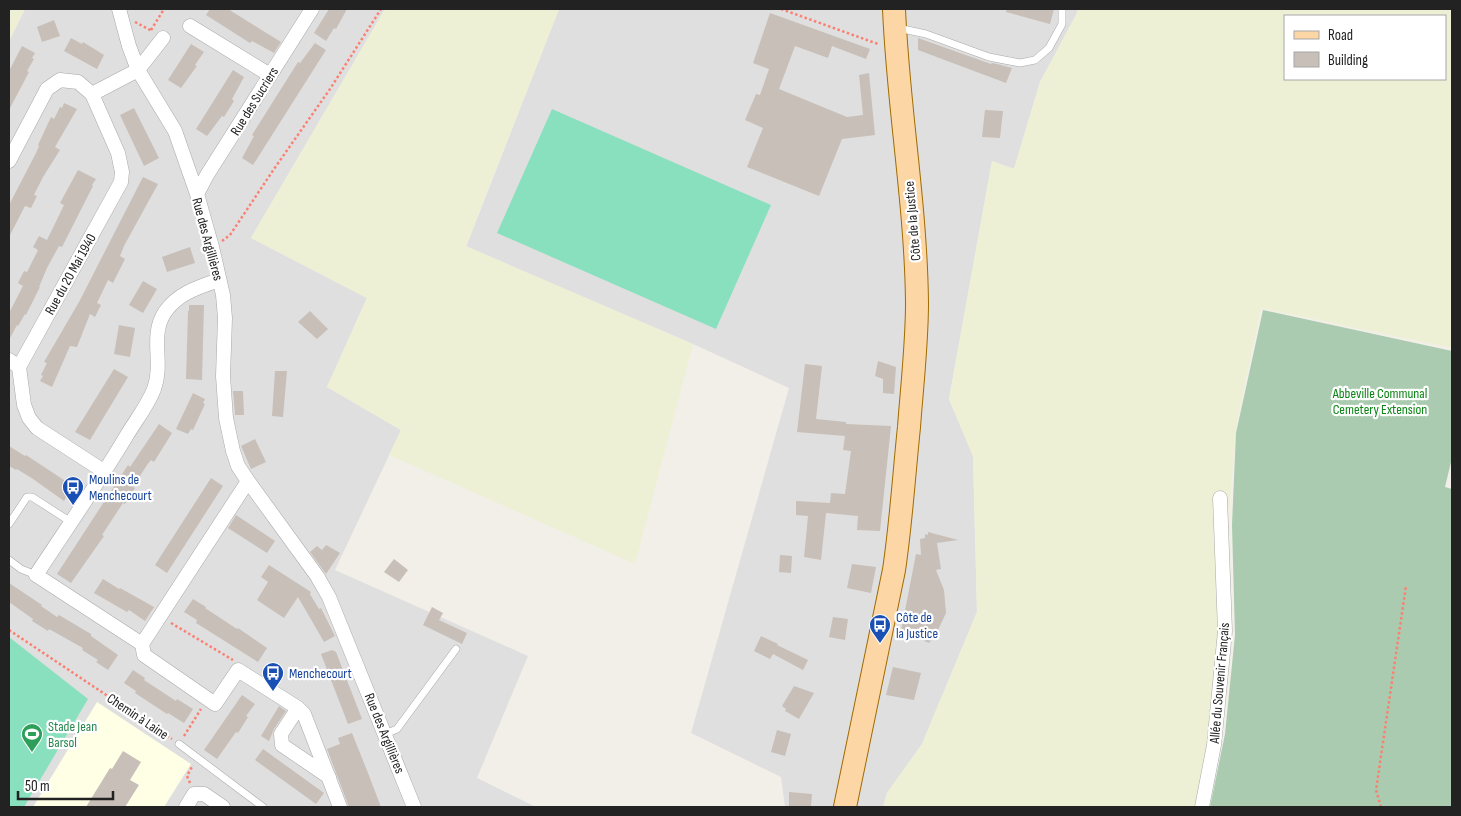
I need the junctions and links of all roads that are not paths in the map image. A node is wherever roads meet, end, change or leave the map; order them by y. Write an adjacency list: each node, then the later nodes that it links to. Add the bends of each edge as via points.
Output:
1 (119, 9): 7 (street, Rue des Argillières)
2 (312, 9): 8 (street, Rue des Sucriers)
3 (1062, 9): 4 (lane, via 1062,24 1049,48 1035,60 1020,62 989,56 926,34)
4 (895, 16): 32 (main road, Côte de la Justice, via 915,245 914,363 894,570)
5 (190, 26): 8 (street)
6 (163, 38): 7 (street)
7 (138, 70): 9 (street); 11 (street, Rue des Argillières, via 175,131)
8 (270, 75): 11 (street, Rue des Sucriers)
9 (92, 94): 10 (street, via 78,82 60,80 46,89); 13 (street, Rue du 20 Mai 1940, via 118,153 121,182)
10 (9, 161)
11 (197, 194): 12 (street, Rue des Argillières)
12 (219, 280): 14 (street, via 180,296 160,319 157,330 158,374 153,390); 15 (street, Rue des Argillières, via 225,318 223,376 226,418 238,466)
13 (14, 363): 14 (street, Rue du 20 Mai 1940, via 24,406 37,428)
14 (105, 472): 17 (street)
15 (248, 481): 21 (street); 24 (street, Rue des Argillières, via 330,597)
16 (1220, 498): 33 (street, Allée du Souvenir Français, via 1226,631 1214,745)
17 (71, 522): 18 (lane, via 27,497); 20 (street)
18 (9, 524)
19 (9, 560): 20 (lane, via 21,570)
20 (36, 574): 21 (street)
21 (142, 644): 23 (street, via 144,655 216,704 238,670)
22 (456, 649): 24 (lane, via 396,729)
23 (298, 708): 26 (street, via 304,714); 26 (street, via 281,734 282,745)
24 (386, 734): 31 (street, Rue des Argillières)
25 (179, 744): 29 (lane, Chemin à Laine)
26 (328, 777): 30 (street)
27 (186, 807): 28 (street, via 199,794)
28 (223, 807)
29 (263, 807)
30 (340, 807)
31 (414, 807)
32 (846, 807)
33 (1202, 807)

